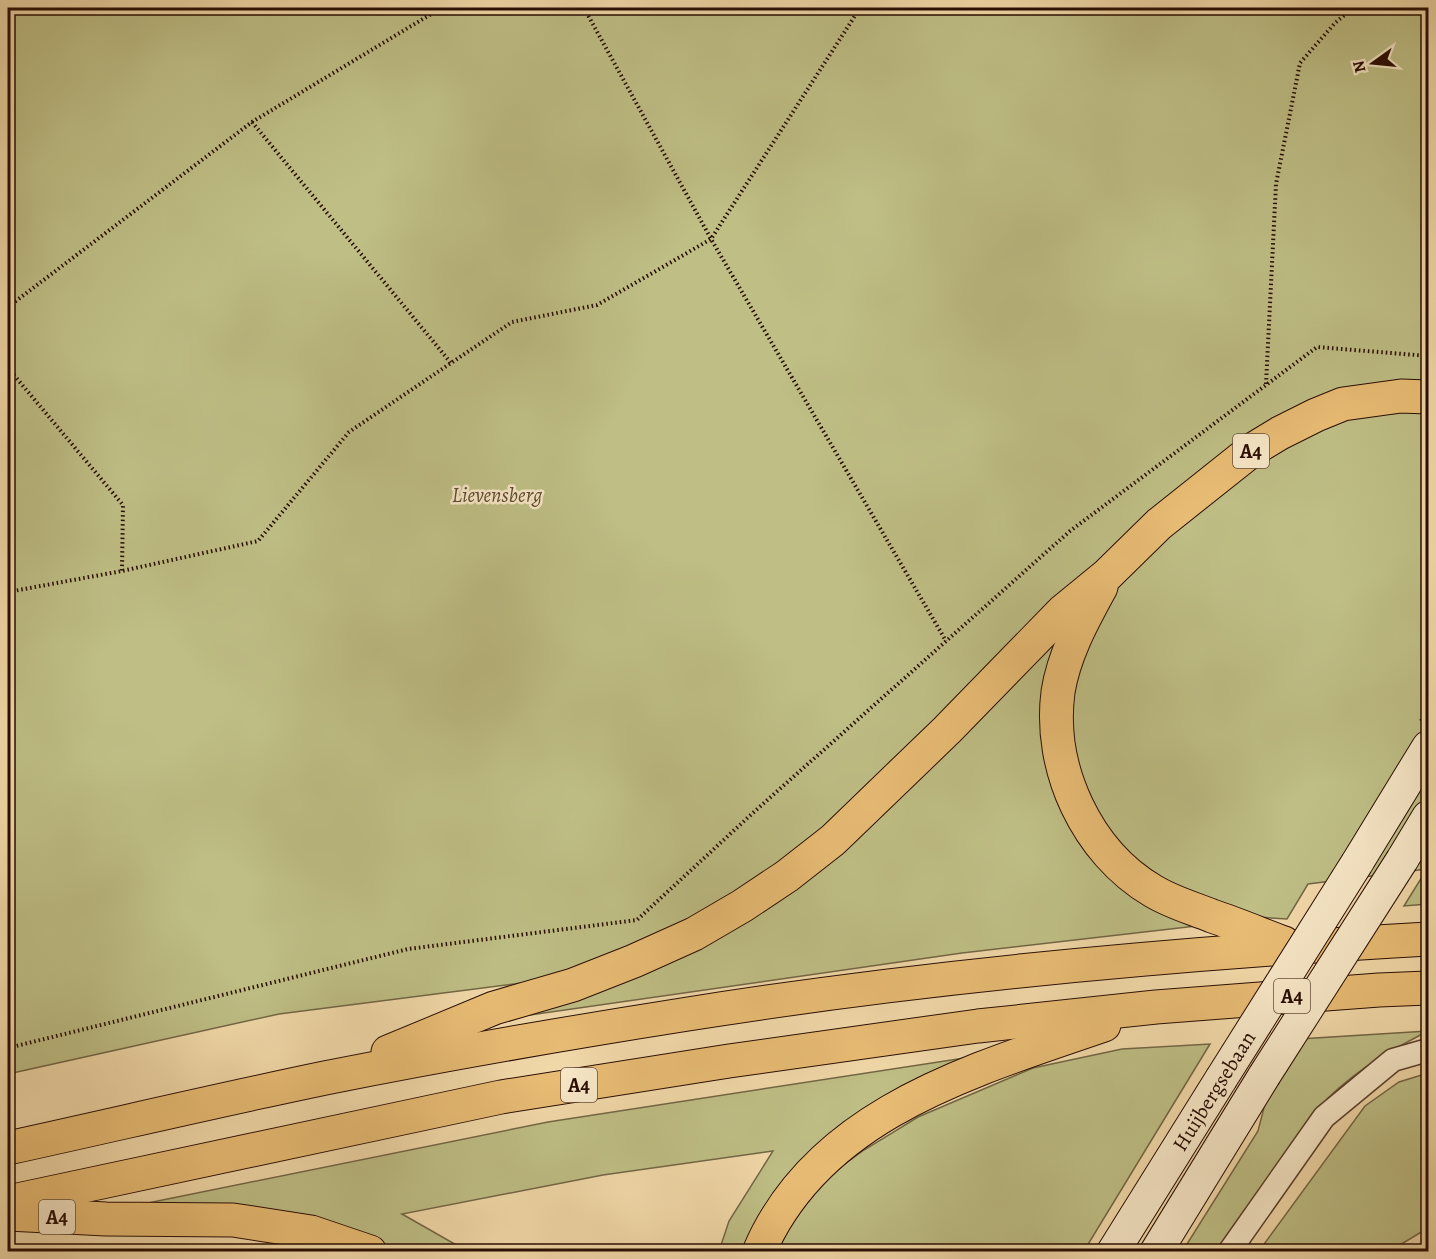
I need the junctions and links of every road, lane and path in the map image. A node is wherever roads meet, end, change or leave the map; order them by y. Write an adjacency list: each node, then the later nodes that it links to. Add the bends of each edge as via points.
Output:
1 (441, 8): 5 (path)
2 (584, 8): 6 (path)
3 (860, 8): 6 (path)
4 (1353, 8): 11 (path, via 1335,22 1300,63 1276,184)
5 (252, 122): 7 (path); 9 (path)
6 (711, 239): 9 (path, via 597,305 512,322); 16 (path)
7 (8, 307)
8 (1428, 356): 11 (path, via 1317,348)
9 (451, 363): 13 (path, via 349,432 258,541)
10 (8, 368): 13 (path, via 123,505)
11 (1266, 385): 16 (path, via 1070,531)
12 (1428, 397): 14 (highway, A4, via 1401,396 1343,404 1280,433 1252,450 1168,517)
13 (122, 571): 15 (path)
14 (1107, 574): 20 (highway, A4, via 1072,644 1058,692 1060,749 1066,779 1078,808 1111,856 1154,892); 25 (highway, A4, via 1063,610 833,840 742,906 694,934 634,961 573,985 494,1008)
15 (8, 592)
16 (946, 641): 23 (path, via 637,921 408,949)
17 (1428, 747): 31 (main road, Huijbergsebaan, bridge)
18 (1428, 817): 32 (main road, Huijbergsebaan, bridge)
19 (1428, 939): 20 (highway, A4)
20 (1293, 947): 25 (highway, A4, via 1060,966 878,988 691,1014)
21 (1428, 988): 22 (highway, A4)
22 (1156, 1007): 27 (highway, A4, via 978,1026 501,1097); 30 (highway, A4, via 936,1086 870,1123 822,1160 782,1207)
23 (8, 1048)
24 (1428, 1050): 33 (street, via 1394,1060 1324,1117)
25 (325, 1078): 26 (highway, A4)
26 (8, 1148)
27 (8, 1202)
28 (8, 1214): 29 (highway, A4, via 233,1220 311,1232)
29 (370, 1251)
30 (759, 1251)
31 (1113, 1251)
32 (1156, 1251)
33 (1229, 1251)

